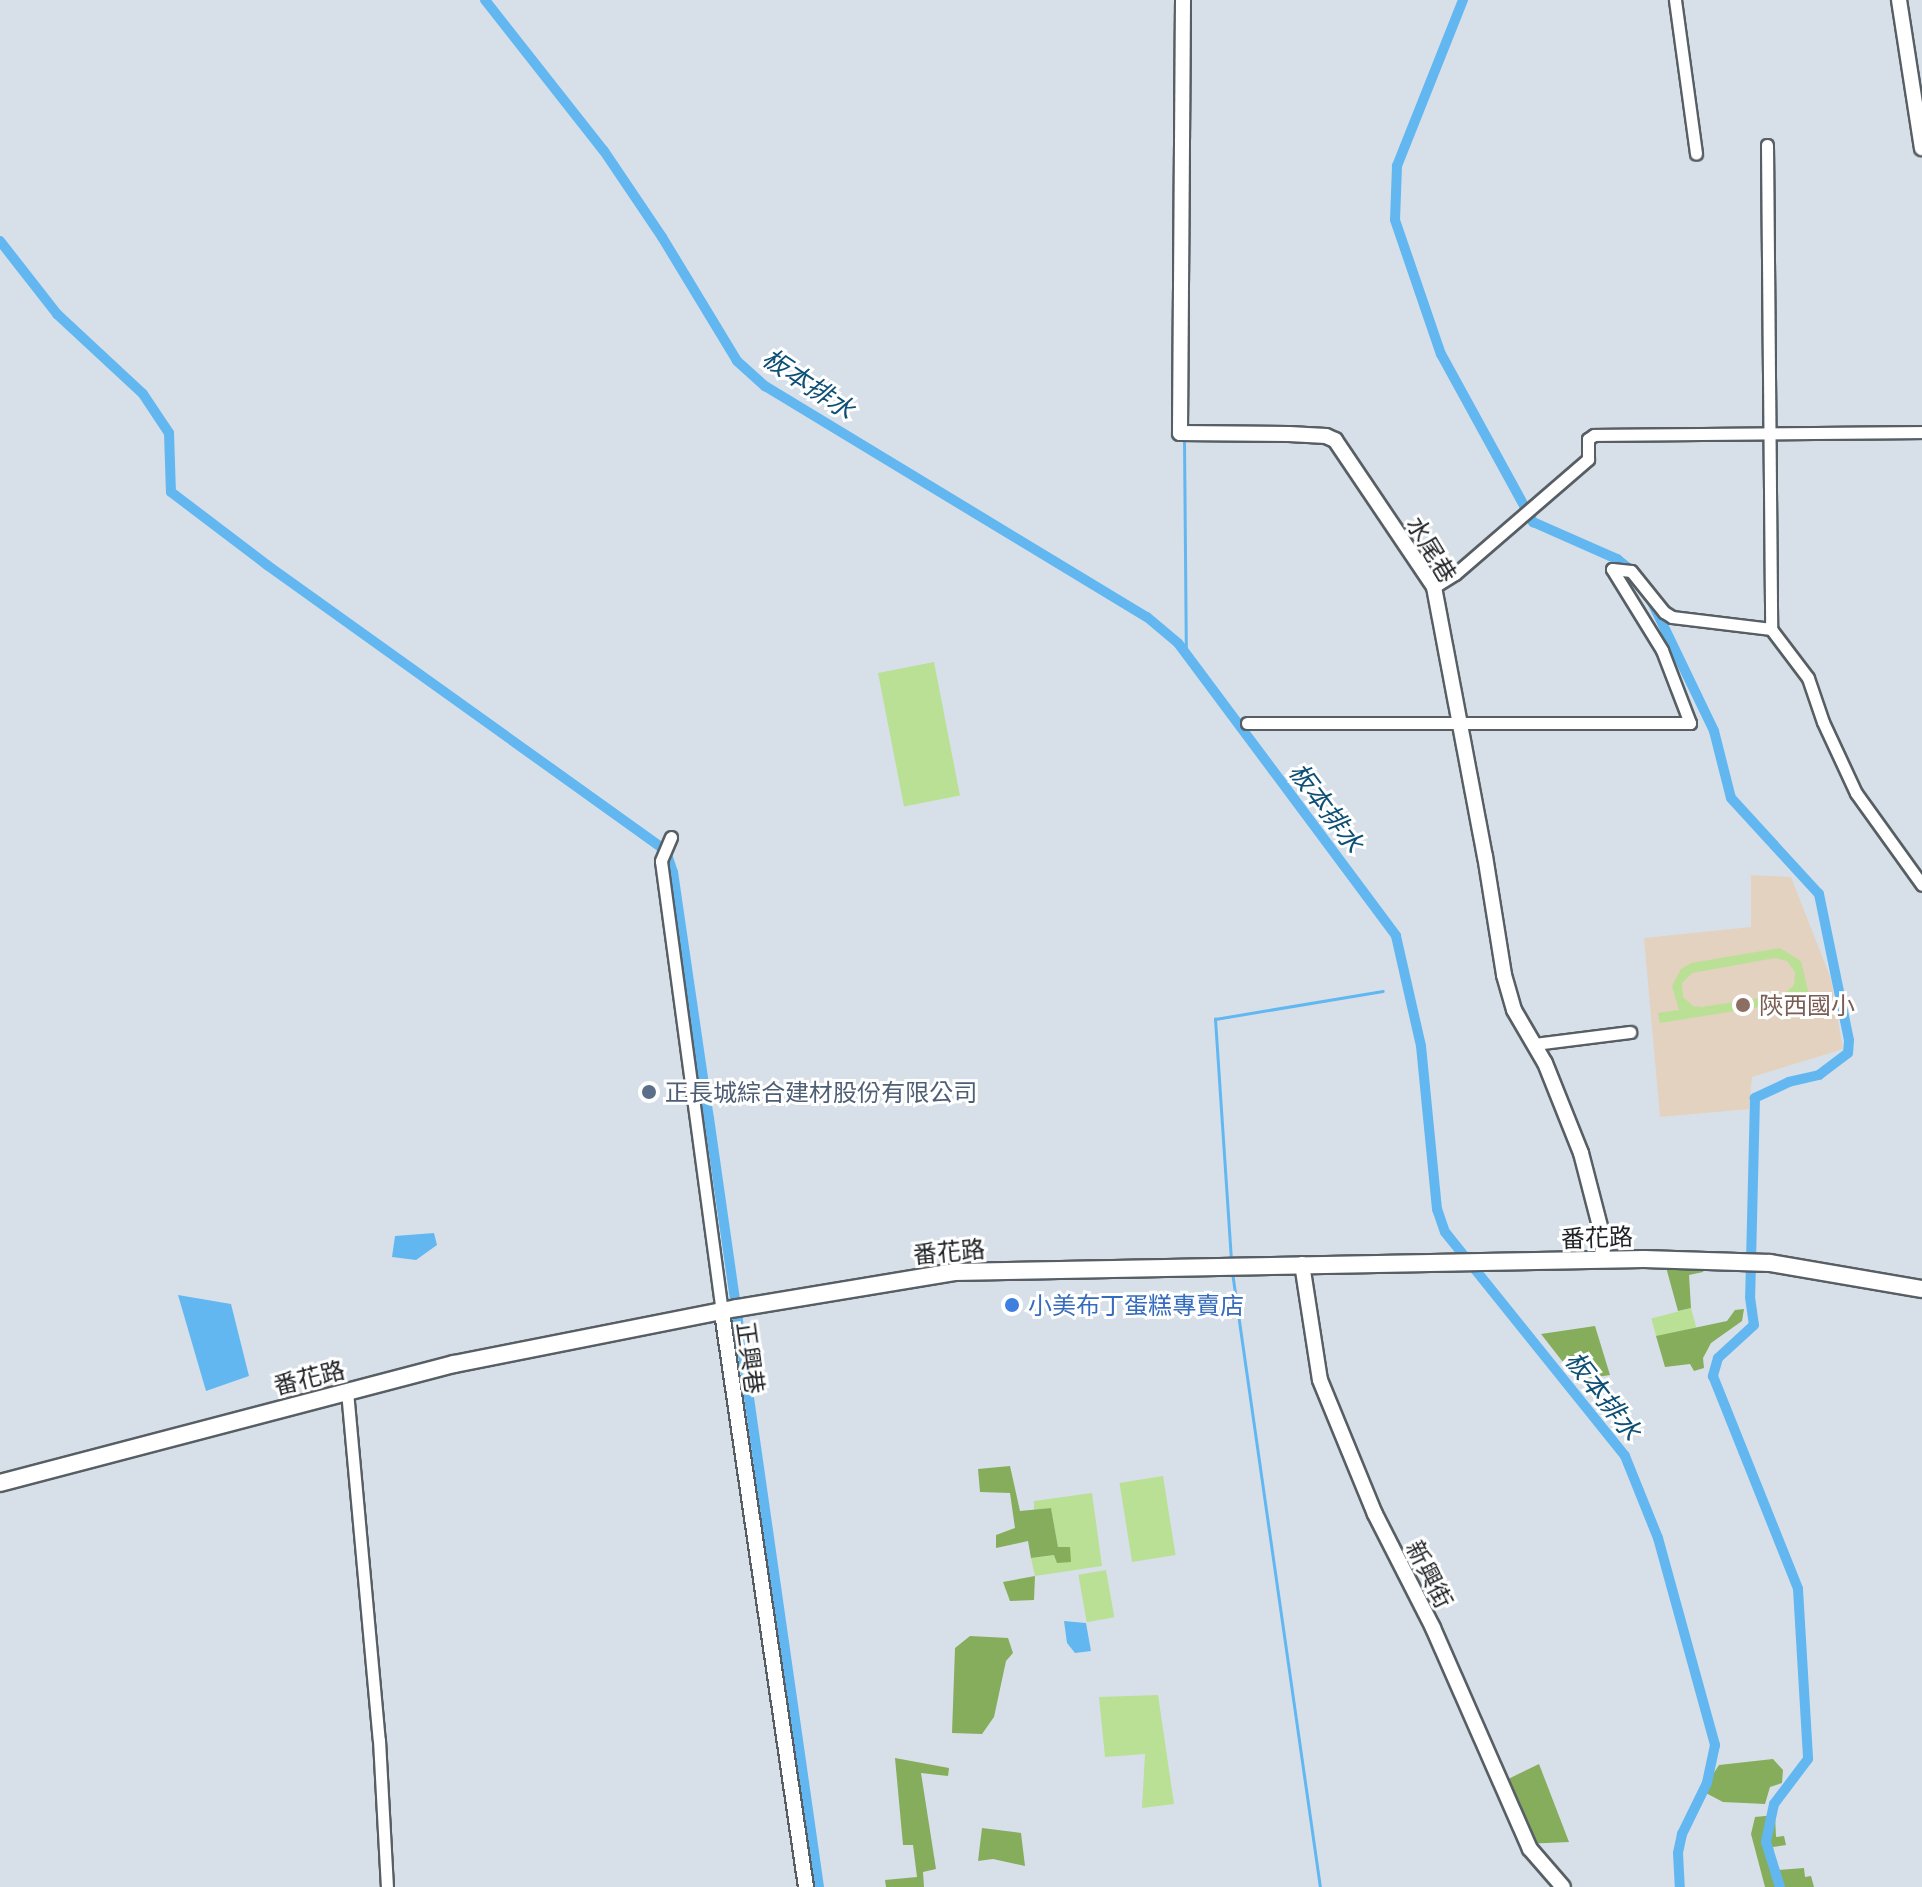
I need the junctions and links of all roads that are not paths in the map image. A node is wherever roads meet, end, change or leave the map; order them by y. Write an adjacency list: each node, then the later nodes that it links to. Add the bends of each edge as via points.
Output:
1 (1183, 0): 9 (street, 水尾巷, via 1180,433 1301,434 1335,440)
2 (1675, 0): 6 (street)
3 (1899, 0): 5 (street)
4 (1767, 145): 8 (street)
5 (1922, 148)
6 (1696, 154)
7 (1922, 432): 8 (street)
8 (1769, 434): 9 (street, via 1594,435 1588,439 1588,459); 10 (street)
9 (1434, 587): 11 (street, 水尾巷)
10 (1771, 629): 11 (street, via 1672,617 1631,571 1612,569 1662,650 1690,723); 14 (street, via 1812,687 1856,793)
11 (1460, 722): 12 (street); 16 (street, 水尾巷, via 1504,975 1514,1010)
12 (1247, 723)
13 (671, 837): 20 (street, 正興巷, via 661,861)
14 (1922, 885)
15 (1630, 1032): 16 (street)
16 (1534, 1044): 17 (street, 水尾巷, via 1581,1153 1604,1242)
17 (1601, 1260): 18 (main road, 番花路); 19 (main road, 番花路, via 1770,1263)
18 (1302, 1264): 20 (main road, 番花路, via 954,1272); 25 (street, 新興街, via 1320,1380 1375,1514 1433,1628 1530,1849)
19 (1922, 1289)
20 (722, 1312): 21 (main road, 番花路, via 454,1364); 24 (street, 正興巷)
21 (347, 1391): 22 (main road, 番花路); 23 (street)
22 (0, 1483)
23 (387, 1887)
24 (806, 1887)
25 (1563, 1887)

